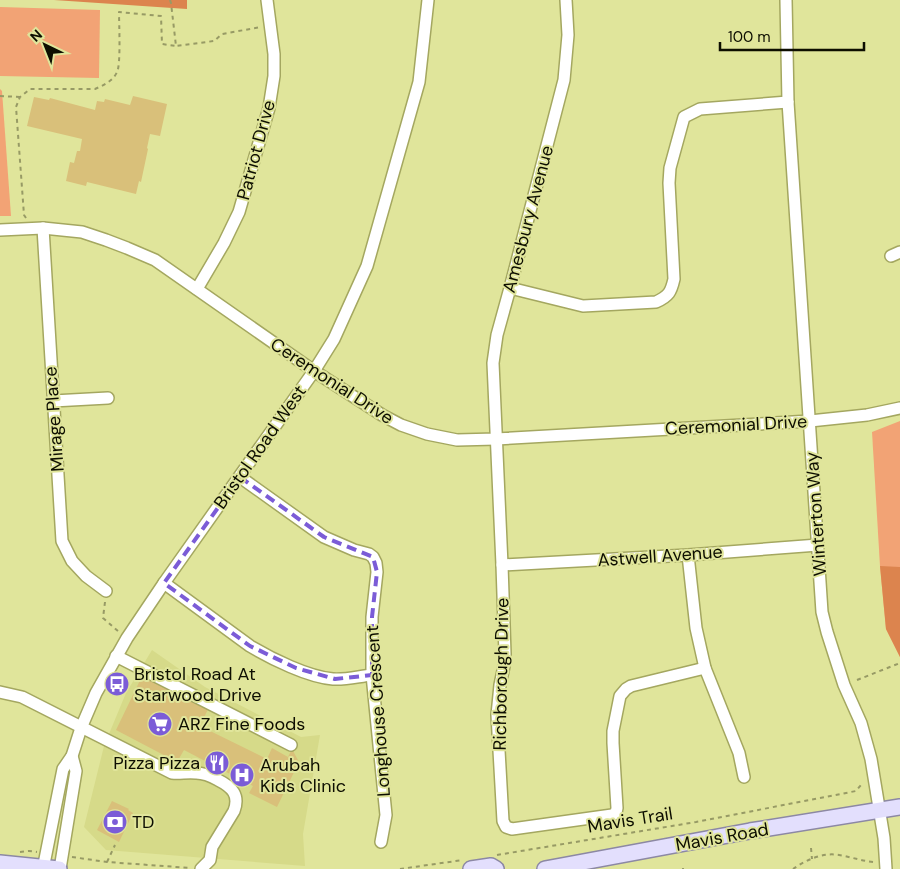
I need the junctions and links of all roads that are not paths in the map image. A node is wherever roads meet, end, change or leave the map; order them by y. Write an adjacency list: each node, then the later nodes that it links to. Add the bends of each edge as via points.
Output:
1 (267, 0): 9 (street, Patriot Drive, via 274,54 269,108 239,212)
2 (428, 0): 10 (street, Bristol Road West, via 419,82 367,266 334,340)
3 (566, 0): 8 (street, Amesbury Avenue, via 568,35 564,80)
4 (786, 0): 5 (street, Winterton Way)
5 (788, 102): 8 (street, via 700,108 684,117 670,168 674,279 666,298 656,302 583,306); 14 (street, Winterton Way)
6 (44, 228): 7 (street, Ceremonial Drive); 9 (street, Ceremonial Drive, via 82,232 127,248 155,260); 12 (street, Mirage Place)
7 (0, 230)
8 (510, 288): 15 (street, Amesbury Avenue, via 497,334 493,363)
9 (197, 289): 10 (street, Ceremonial Drive)
10 (314, 371): 15 (street, Ceremonial Drive, via 401,425 457,440); 16 (street, Bristol Road West)
11 (108, 398): 12 (street)
12 (53, 401): 21 (street, Mirage Place, via 62,541 72,562)
13 (900, 408): 14 (street, Ceremonial Drive)
14 (810, 421): 15 (street, Ceremonial Drive); 17 (street, Winterton Way)
15 (496, 439): 19 (street, Richborough Drive)
16 (240, 477): 20 (street, Bristol Road West); 24 (street, Longhouse Crescent, via 324,537 373,556 377,572 372,617)
17 (818, 545): 18 (street, Astwell Avenue); 31 (street, Winterton Way, via 822,612 844,685 861,723)
18 (688, 555): 19 (street, Astwell Avenue); 23 (street, via 696,628)
19 (502, 565): 23 (street, Richborough Drive, via 505,654 496,715 506,827 512,829 616,813 613,731 620,696 631,686)
20 (164, 583): 22 (street, Bristol Road West); 24 (street, via 263,654 317,676 335,679)
21 (106, 591)
22 (116, 656): 26 (street, Bristol Road West); 27 (street)
23 (705, 668): 29 (street, via 739,753)
24 (372, 675): 32 (street, Longhouse Crescent, via 386,815)
25 (0, 692): 26 (street, via 22,697)
26 (81, 728): 28 (street, Bristol Road West); 36 (street, via 172,773 207,774 228,785 235,796 236,806 212,847)
27 (291, 745)
28 (72, 756): 38 (street, Bristol Road West, via 63,769); 39 (street, Bristol Road West, via 76,772)
29 (744, 777)
30 (900, 807): 31 (main road, Mavis Road)
31 (879, 810): 37 (street, Winterton Way); 41 (main road, Mavis Road)
32 (381, 842)
33 (494, 862): 35 (main road, via 491,866)
34 (0, 863): 38 (main road)
35 (467, 864)
36 (212, 865): 40 (street)
37 (886, 866)
38 (43, 868): 39 (main road)
39 (60, 869)
40 (201, 869)
41 (545, 869)

